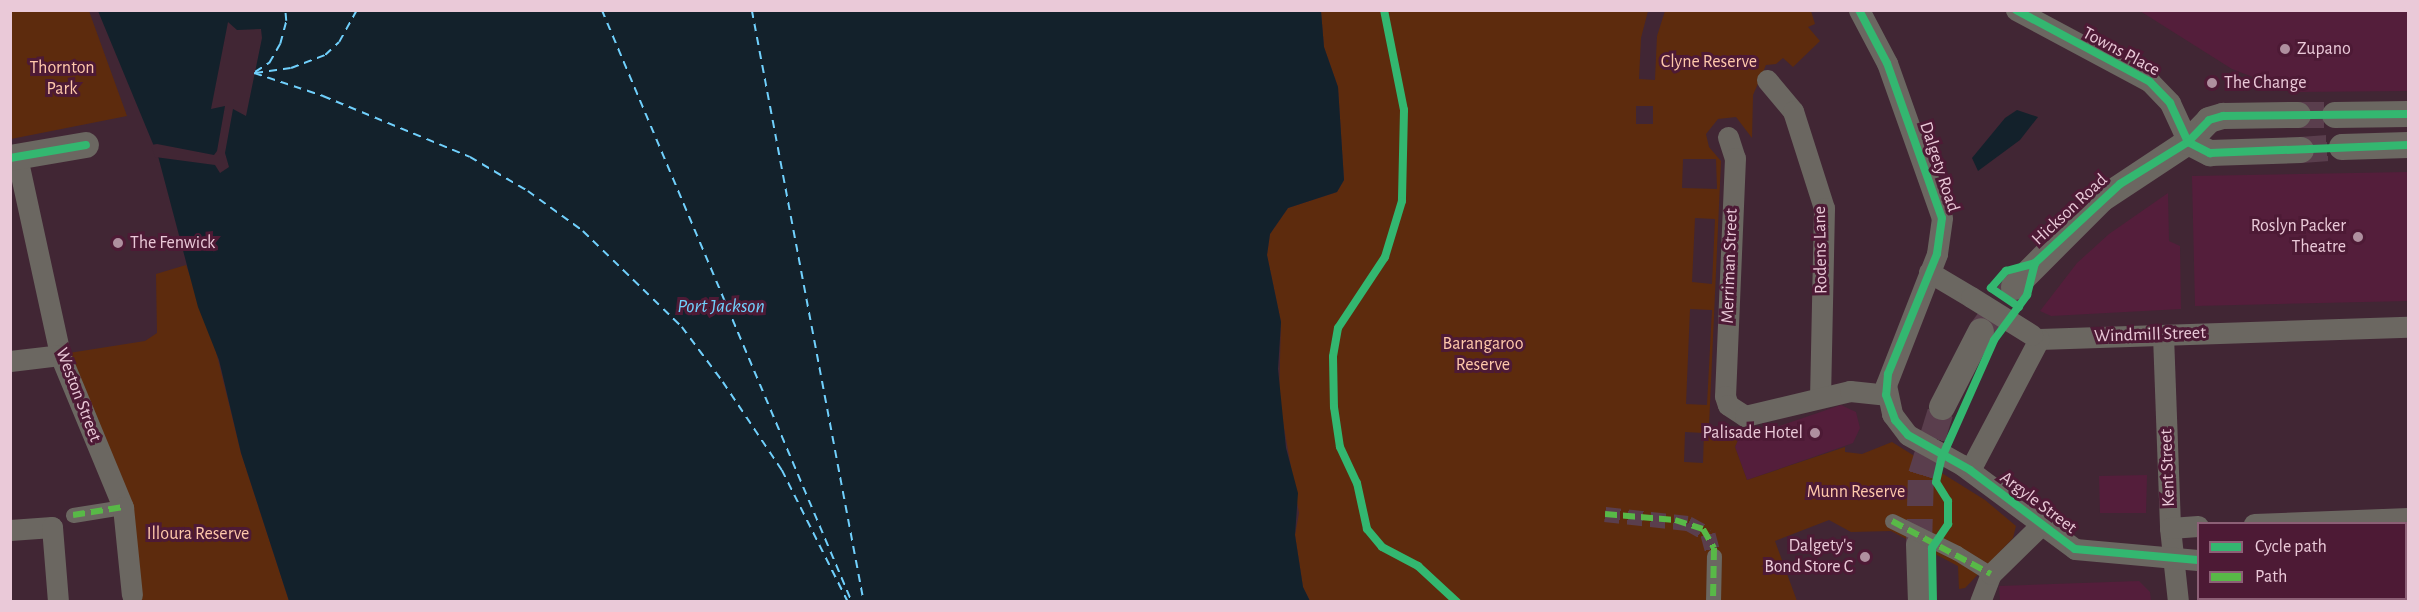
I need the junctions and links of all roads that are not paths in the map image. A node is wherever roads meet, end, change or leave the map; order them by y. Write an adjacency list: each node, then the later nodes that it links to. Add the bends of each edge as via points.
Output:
1 (1859, 10): 14 (street, Dalgety Road, via 1887,63 1939,203 1941,243)
2 (2016, 10): 8 (street, Towns Place, via 2150,82 2170,103)
3 (1767, 80): 23 (street, Rodens Lane, via 1793,111 1824,208)
4 (2409, 114): 6 (street)
5 (2298, 115): 8 (street, Hickson Road, via 2223,116 2209,120)
6 (2335, 115)
7 (1728, 137): 23 (street, Merriman Street, via 1735,158 1725,396 1734,412 1745,417)
8 (2188, 142): 12 (street, via 2211,153); 15 (street, Hickson Road, via 2102,199)
9 (86, 145): 13 (street)
10 (2409, 145): 11 (street)
11 (2342, 147)
12 (2301, 150)
13 (14, 158): 20 (street, Weston Street)
14 (1929, 273): 19 (street, bridge); 22 (street, Dalgety Road, via 1888,374)
15 (2014, 287)
16 (2409, 327): 18 (street, Windmill Street)
17 (1981, 331): 24 (street)
18 (2163, 335): 19 (street, Windmill Street); 33 (street, Kent Street)
19 (2036, 337): 25 (street)
20 (60, 355): 21 (street); 26 (street, Weston Street)
21 (10, 361)
22 (1886, 395): 23 (street, via 1850,391); 25 (street, Argyle Street, bridge, via 1895,420 1908,435)
23 (1820, 396)
24 (1942, 407)
25 (1966, 467): 31 (street, Argyle Street)
26 (123, 507): 27 (street); 41 (street, Weston Street)
27 (73, 515)
28 (2409, 518): 30 (street)
29 (1892, 521): 39 (street, bridge)
30 (2315, 522)
31 (2040, 526): 37 (street, Argyle Street, via 2086,553); 39 (street)
32 (2197, 526): 33 (street)
33 (2170, 528): 37 (street, Kent Street)
34 (10, 530): 42 (street, via 52,527)
35 (1919, 545): 44 (street)
36 (1714, 556): 43 (street)
37 (2173, 557): 38 (street, Argyle Street); 46 (street, Kent Street)
38 (2197, 560)
39 (1991, 574): 45 (street)
40 (2407, 593): 47 (street)
41 (132, 595)
42 (57, 602)
43 (1713, 602)
44 (1921, 602)
45 (1980, 602)
46 (2178, 602)
47 (2408, 602)

